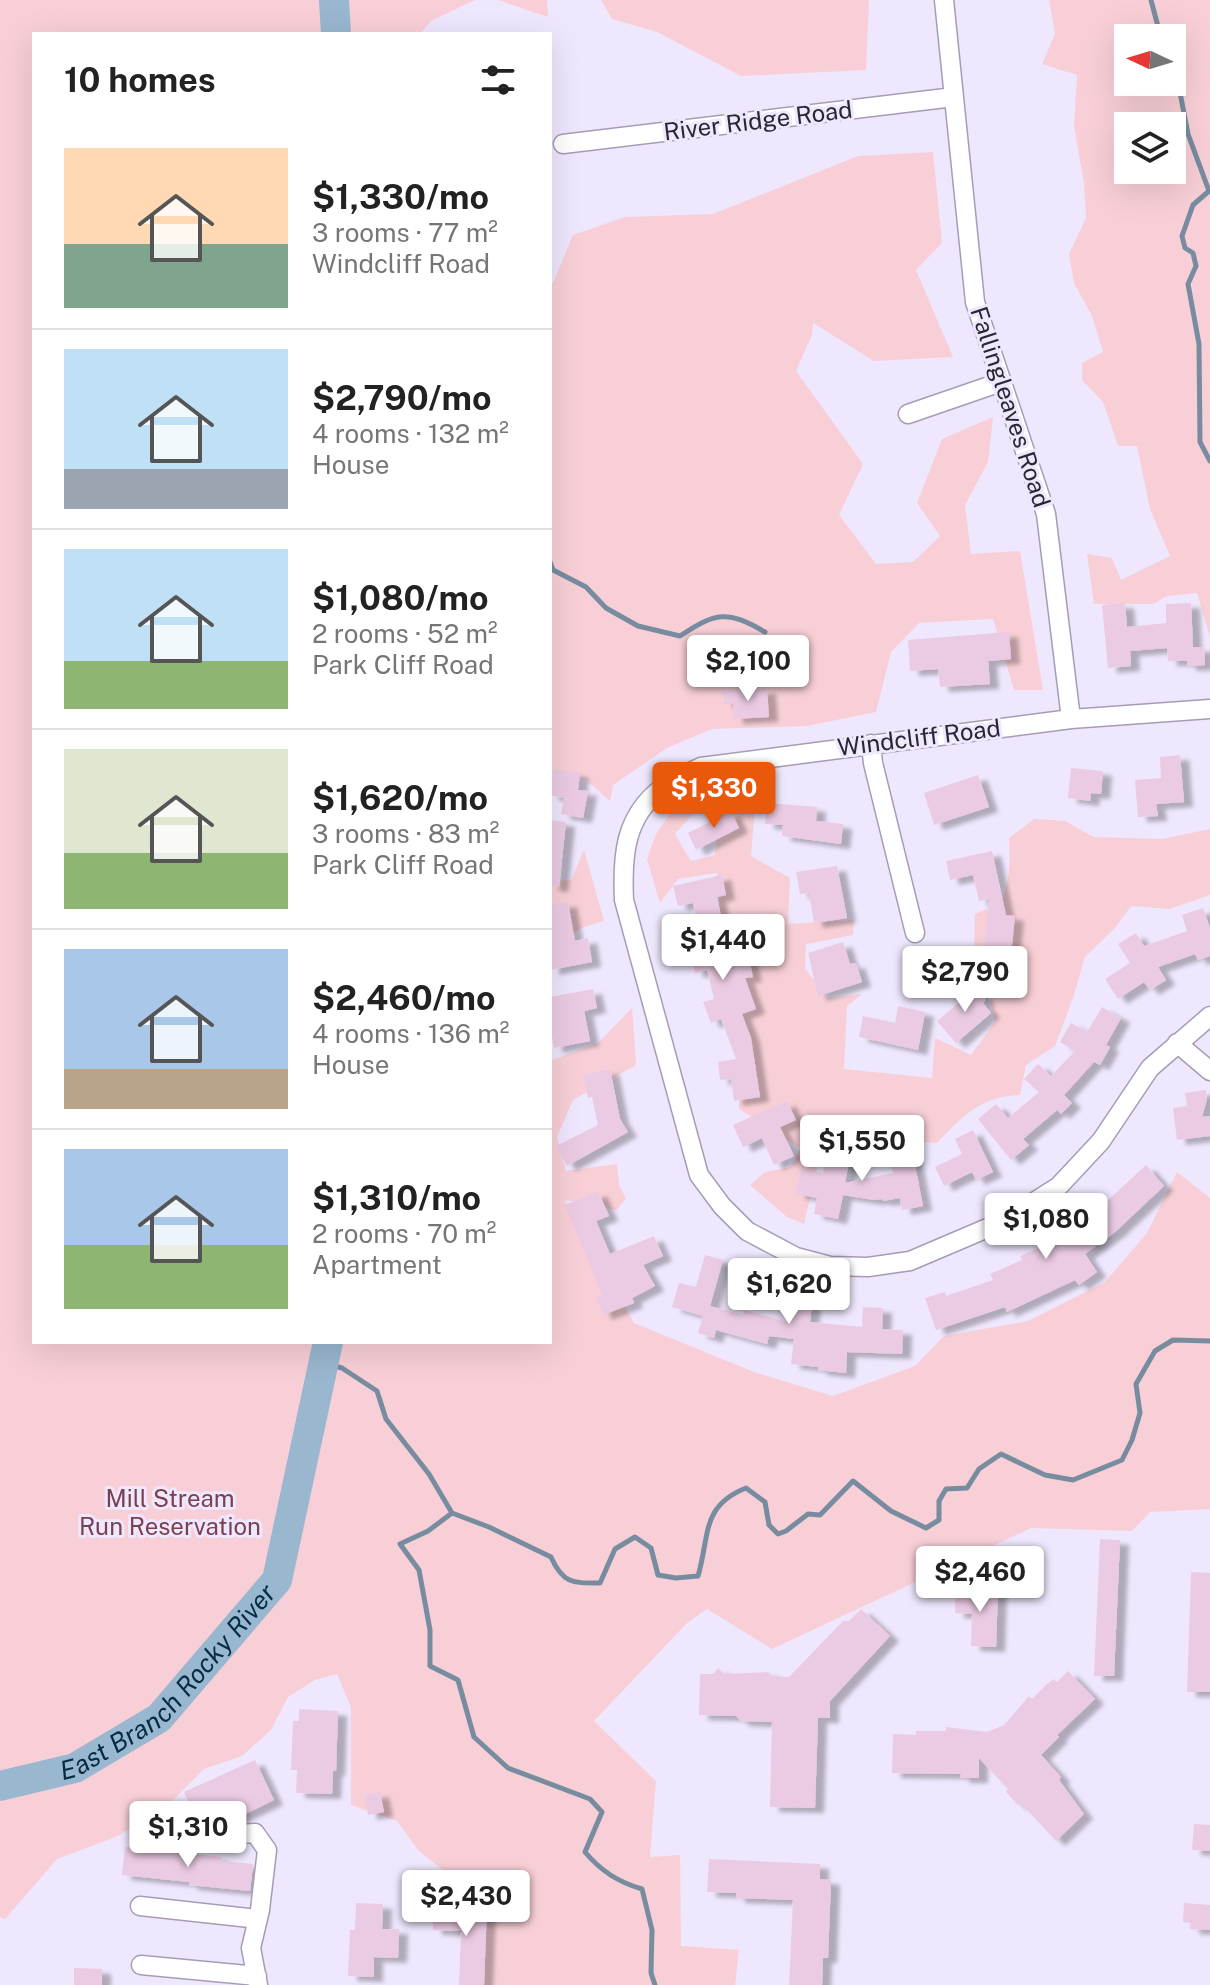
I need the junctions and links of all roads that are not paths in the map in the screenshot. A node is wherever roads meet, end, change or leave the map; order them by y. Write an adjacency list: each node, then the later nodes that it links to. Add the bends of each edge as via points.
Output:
1 (944, 0): 2 (street, Fallingleaves Road)
2 (954, 97): 3 (street, River Ridge Road); 4 (street, Fallingleaves Road, via 975,302)
3 (563, 144)
4 (1001, 382): 5 (street); 7 (street, Fallingleaves Road, via 1046,514)
5 (908, 414)
6 (1210, 709): 7 (street, Windcliff Road)
7 (1071, 719): 8 (street, Windcliff Road)
8 (871, 744): 9 (street); 11 (street, Windcliff Road, via 701,767 661,788 634,821 622,859 624,900 699,1175 747,1231 796,1257 830,1266 868,1267 910,1261 1004,1221 1059,1186 1101,1141 1150,1068)
9 (915, 933)
10 (1210, 1016): 11 (street, Windcliff Road)
11 (1177, 1043): 12 (street)
12 (1210, 1071)
13 (241, 1834): 15 (street, via 255,1833 267,1850)
14 (140, 1906): 15 (street)
15 (258, 1919): 17 (street, via 251,1948)
16 (141, 1965): 17 (street)
17 (257, 1980)

